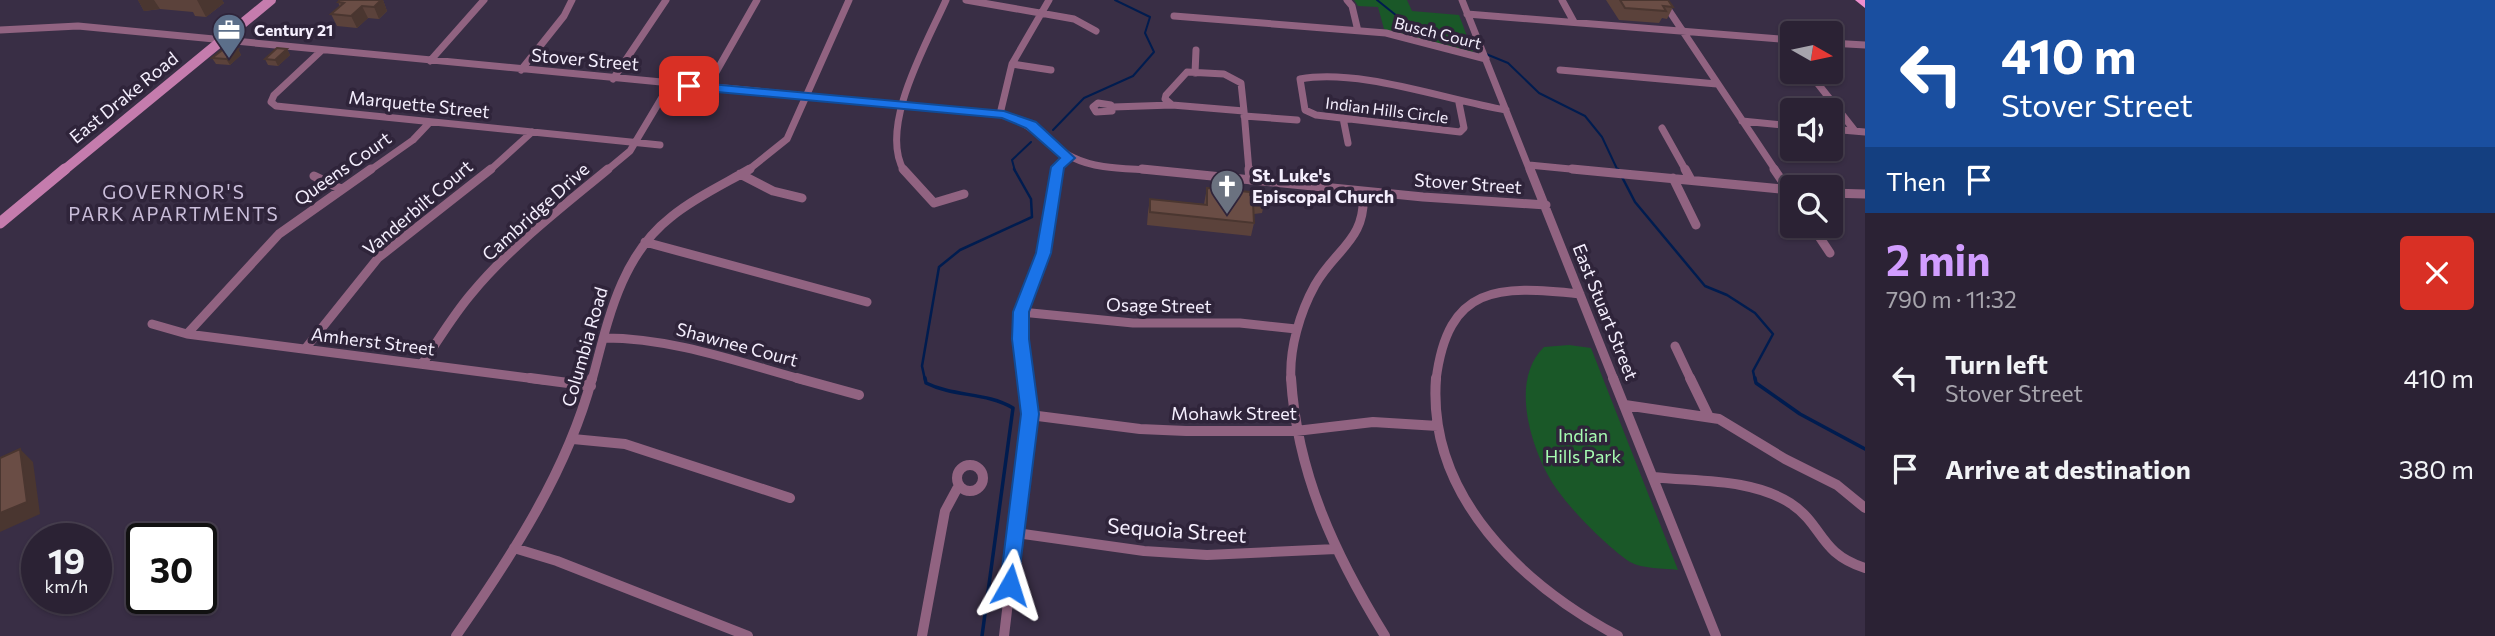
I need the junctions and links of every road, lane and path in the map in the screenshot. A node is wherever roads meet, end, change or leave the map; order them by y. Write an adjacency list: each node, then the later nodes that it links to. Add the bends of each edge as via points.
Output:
1 (271, 0): 25 (main road, East Drake Road)
2 (484, 0): 31 (street)
3 (572, 0): 33 (street)
4 (666, 0): 37 (street)
5 (757, 0): 41 (street)
6 (849, 0): 42 (street, Columbia Road)
7 (946, 0): 45 (street)
8 (966, 0): 16 (street)
9 (1049, 0): 16 (street)
10 (1347, 0): 22 (street)
11 (1462, 0): 17 (street, East Stuart Street)
12 (1562, 0): 19 (street)
13 (1662, 0): 23 (street)
14 (1860, 0): 15 (main road)
15 (1865, 5)
16 (1041, 13): 21 (street, via 1074,19); 32 (street)
17 (1467, 14): 19 (street); 30 (street, East Stuart Street)
18 (1174, 16): 22 (street, Busch Court)
19 (1574, 22): 23 (street)
20 (0, 30): 25 (street, Stover Street, via 51,28)
21 (1096, 31)
22 (1358, 31): 30 (street, Busch Court, via 1396,35)
23 (1682, 31): 24 (street); 39 (street)
24 (1780, 39)
25 (220, 42): 29 (street, Stover Street); 79 (main road, East Drake Road)
26 (1843, 44): 27 (street)
27 (1865, 45)
28 (1196, 50): 36 (street)
29 (321, 51): 31 (street, Stover Street); 53 (street, Marquette Street, via 271,102)
30 (1485, 59): 47 (street, East Stuart Street)
31 (430, 61): 33 (street, Stover Street)
32 (1012, 64): 34 (street); 49 (street)
33 (521, 70): 37 (street, Stover Street)
34 (1051, 70)
35 (1560, 71): 39 (street)
36 (1195, 73): 44 (street, via 1187,72 1166,95); 48 (street, via 1224,75 1241,83)
37 (613, 79): 38 (street, Stover Street)
38 (670, 84): 41 (street, Stover Street); 60 (street, Cambridge Drive)
39 (1717, 84): 52 (street)
40 (1818, 84): 57 (street)
41 (707, 88): 42 (street, Stover Street)
42 (807, 97): 45 (street, Stover Street); 65 (street, Columbia Road, via 781,147)
43 (1459, 103): 47 (street, Indian Hills Circle); 50 (street, Indian Hills Circle, via 1464,128 1460,132); 50 (street, Indian Hills Circle, via 1359,81 1300,79 1307,112)
44 (1172, 104): 46 (street); 48 (street)
45 (904, 106): 49 (street, Stover Street); 75 (street, via 894,141 905,173 934,203)
46 (1113, 107)
47 (1506, 110): 64 (street, East Stuart Street)
48 (1244, 113): 51 (street); 69 (street)
49 (1000, 114): 63 (street, Stover Street, via 1031,125)
50 (1343, 118): 61 (street)
51 (1297, 120)
52 (1742, 121): 54 (street); 67 (street)
53 (430, 122): 58 (street, Marquette Street); 71 (street, Queens Court)
54 (1780, 124)
55 (1662, 128): 70 (street)
56 (1843, 130): 57 (street)
57 (1855, 131): 59 (street)
58 (531, 132): 60 (street, Marquette Street); 92 (street, Vanderbilt Court, via 513,152 378,258)
59 (1865, 132)
60 (636, 142): 62 (street, Marquette Street); 93 (street, Cambridge Drive, via 487,277)
61 (1348, 143)
62 (660, 145)
63 (1069, 158): 69 (street, Stover Street); 86 (street, via 1058,167 1044,253)
64 (1530, 164): 68 (street, Stover Street); 78 (street, East Stuart Street)
65 (740, 174): 77 (street, via 773,191); 82 (street, Columbia Road, via 683,207)
66 (314, 176): 71 (street)
67 (1780, 176)
68 (1673, 178): 70 (street, Stover Street); 80 (street)
69 (1250, 180): 72 (street, Stover Street)
70 (1690, 180): 73 (street, Stover Street)
71 (341, 190): 89 (street, Queens Court, via 279,234)
72 (1363, 191): 78 (street, Stover Street); 88 (street, via 1366,214 1362,227 1314,285)
73 (1780, 191)
74 (1843, 193): 76 (street)
75 (964, 194)
76 (1865, 194)
77 (802, 198)
78 (1546, 205): 84 (street, East Stuart Street)
79 (0, 223)
80 (1696, 225)
81 (1820, 238): 83 (street)
82 (645, 242): 85 (street); 90 (street, Columbia Road, via 622,279)
83 (1830, 253)
84 (1580, 294): 96 (street, East Stuart Street); 99 (street, via 1510,291 1482,299 1455,316 1444,333 1435,371)
85 (867, 302)
86 (1021, 312): 88 (street, Osage Street, via 1133,323 1240,323); 97 (street)
87 (152, 324): 89 (street, Amherst Street)
88 (1296, 329): 100 (street, via 1291,369)
89 (187, 334): 92 (street, Amherst Street)
90 (604, 338): 94 (street, Columbia Road); 95 (street, Shawnee Court, via 669,343)
91 (1675, 346): 98 (street)
92 (305, 349): 93 (street, Amherst Street)
93 (422, 364): 94 (street, Amherst Street)
94 (591, 386): 101 (street, Columbia Road)
95 (859, 396)
96 (1625, 405): 98 (street); 102 (street, East Stuart Street)
97 (1030, 415): 100 (street, Mohawk Street, via 1140,429); 106 (street)
98 (1708, 415): 105 (street, via 1732,424 1785,459 1837,485)
99 (1438, 426): 100 (street, Mohawk Street, via 1373,422); 115 (street, via 1477,517 1502,551 1542,590)
100 (1296, 431): 108 (street, via 1308,483)
101 (573, 439): 104 (street, via 625,444); 107 (street, Columbia Road)
102 (1653, 477): 109 (street, via 1777,496 1806,516 1826,548); 116 (street, East Stuart Street)
103 (959, 485): 112 (street, via 945,511)
104 (790, 498)
105 (1865, 508)
106 (1016, 534): 108 (street, Sequoia Street, via 1207,555); 113 (street)
107 (514, 548): 110 (street, Columbia Road); 111 (street)
108 (1336, 549): 114 (street)
109 (1865, 568)
110 (456, 636)
111 (748, 636)
112 (922, 636)
113 (1004, 636)
114 (1385, 636)
115 (1618, 636)
116 (1716, 636)

